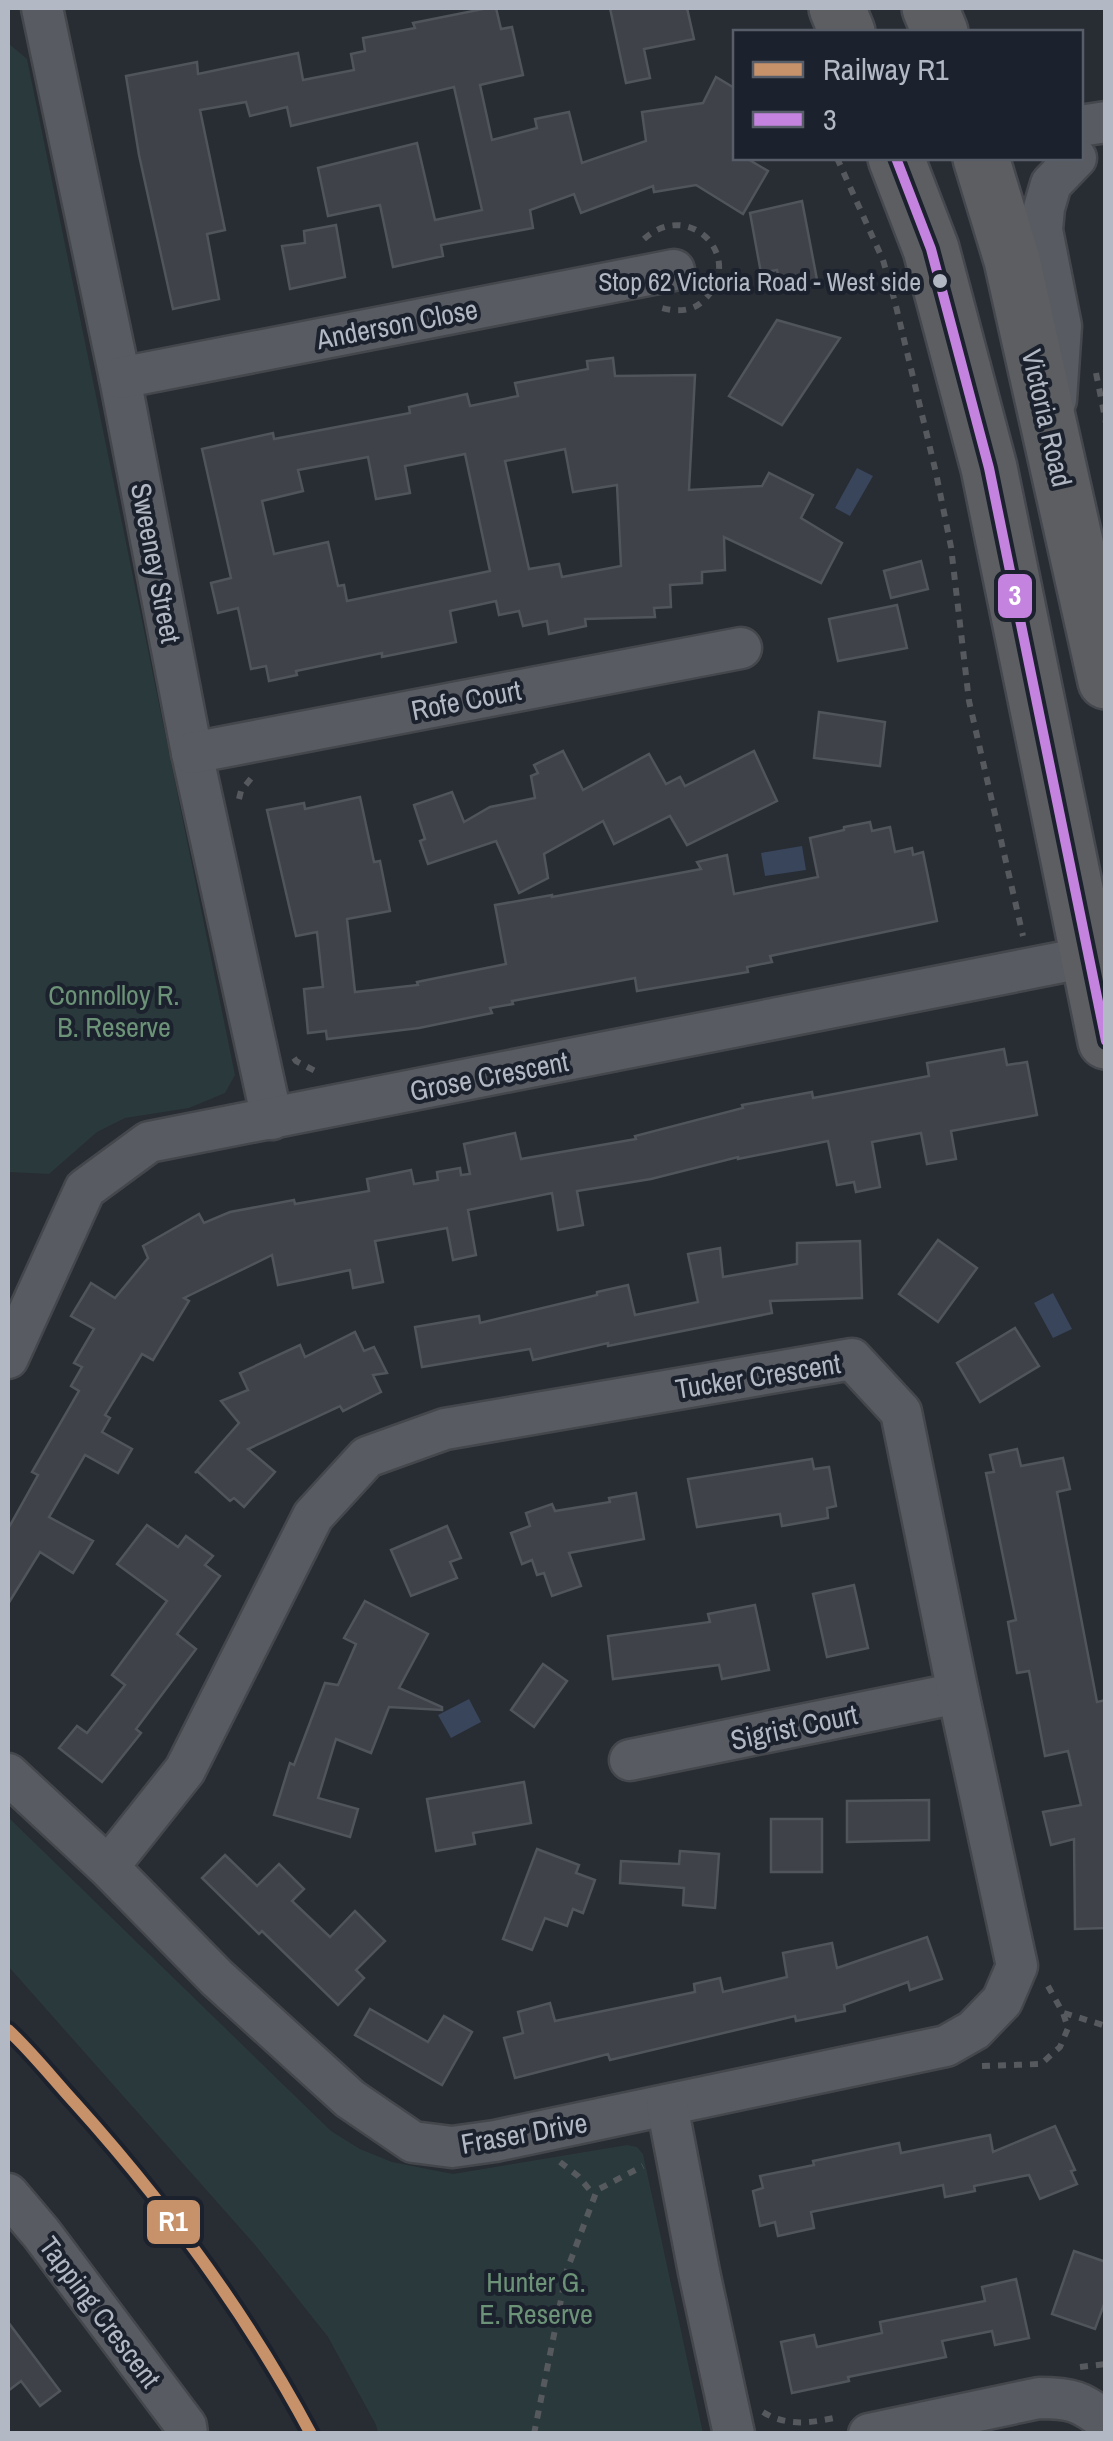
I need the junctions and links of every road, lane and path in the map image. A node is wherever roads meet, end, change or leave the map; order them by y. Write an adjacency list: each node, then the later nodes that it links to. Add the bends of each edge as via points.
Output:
1 (28, 8): 3 (street)
2 (42, 8): 13 (street, Sweeney Street)
3 (8, 12)
4 (838, 160): 20 (path, via 883,260 936,473 969,701 1022,932)
5 (897, 160): 10 (highway)
6 (971, 160): 10 (highway)
7 (982, 160): 14 (highway, Victoria Road, via 1012,260)
8 (1075, 160): 14 (street, via 1051,184 1042,230 1061,326)
9 (633, 248): 12 (path, via 652,231 682,224 713,246 720,274 708,296 689,310)
10 (932, 250): 21 (highway, via 990,468)
11 (674, 270): 13 (street, Anderson Close)
12 (661, 308)
13 (120, 378): 17 (street, Sweeney Street)
14 (1053, 443): 16 (highway, Victoria Road)
15 (741, 648): 17 (street, Rofe Court)
16 (1106, 681)
17 (192, 752): 25 (street, Sweeney Street)
18 (261, 770): 19 (path, via 241,792)
19 (236, 811)
20 (1018, 940)
21 (1088, 957): 22 (highway); 25 (street, Grose Crescent)
22 (1106, 1041)
23 (289, 1051): 24 (path)
24 (320, 1074)
25 (272, 1118): 26 (street, Grose Crescent, via 149,1142 85,1189)
26 (8, 1358)
27 (958, 1693): 28 (street, Sigrist Court); 30 (street, Tucker Crescent, via 901,1412 852,1359 444,1429 367,1457 314,1516 185,1770); 35 (street, Tucker Crescent, via 1017,1966 1002,2002 946,2046)
28 (630, 1760)
29 (8, 1774): 30 (street, Fraser Drive)
30 (108, 1866): 35 (street, Fraser Drive, via 217,1978 350,2099 413,2142 495,2142)
31 (1047, 1984): 32 (path)
32 (1063, 2012): 33 (path); 34 (path, via 1068,2028 1060,2047 1040,2064)
33 (1106, 2026)
34 (979, 2066)
35 (668, 2105): 36 (street)
36 (676, 2149): 40 (street, via 699,2272); 44 (path, via 598,2190 567,2270)
37 (8, 2194): 43 (street, Tapping Crescent)
38 (1106, 2364): 39 (path)
39 (1074, 2368)
40 (744, 2418): 42 (path, via 764,2414 793,2424)
41 (1106, 2421): 42 (street, via 1066,2398 1039,2398)
42 (857, 2424)
43 (187, 2434)
44 (534, 2434)

